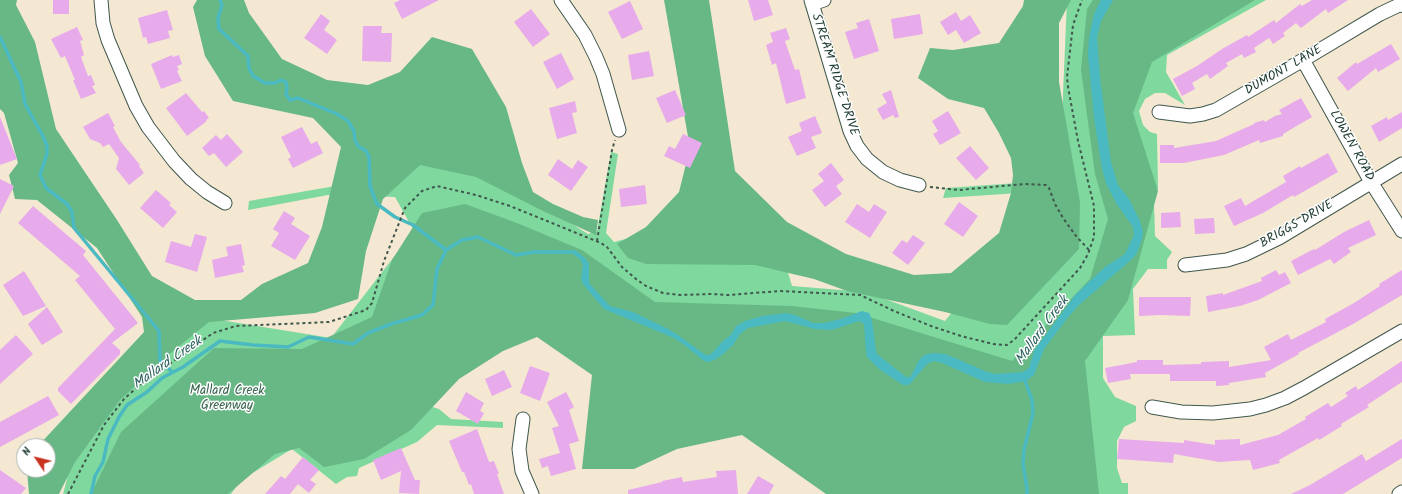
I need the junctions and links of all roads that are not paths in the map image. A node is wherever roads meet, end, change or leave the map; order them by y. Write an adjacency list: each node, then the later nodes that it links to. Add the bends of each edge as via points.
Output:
1 (101, 0): 11 (street, via 108,40 136,106 148,127 174,161 191,178 207,192)
2 (561, 0): 7 (street, via 585,35 596,57)
3 (815, 1): 10 (street, STREAM RIDGE DRIVE, via 850,131 857,146 873,165 883,172)
4 (1402, 5): 5 (street, DUMONT LANE, via 1380,14)
5 (1304, 60): 6 (street, DUMONT LANE, via 1216,110 1190,116); 9 (street, LOWEN ROAD)
6 (1159, 112)
7 (619, 130)
8 (1402, 164): 9 (street, BRIGGS DRIVE)
9 (1371, 182): 12 (street, LOWEN ROAD); 13 (street, BRIGGS DRIVE, via 1279,238 1246,254 1227,260)
10 (919, 185)
11 (226, 203)
12 (1402, 231)
13 (1185, 265)
14 (1402, 331): 15 (street, via 1304,388 1266,405 1213,413 1181,412)
15 (1152, 407)
16 (523, 420): 18 (street, via 519,449 522,471)
17 (1402, 492): 19 (street)
18 (532, 494)
19 (1399, 494)

